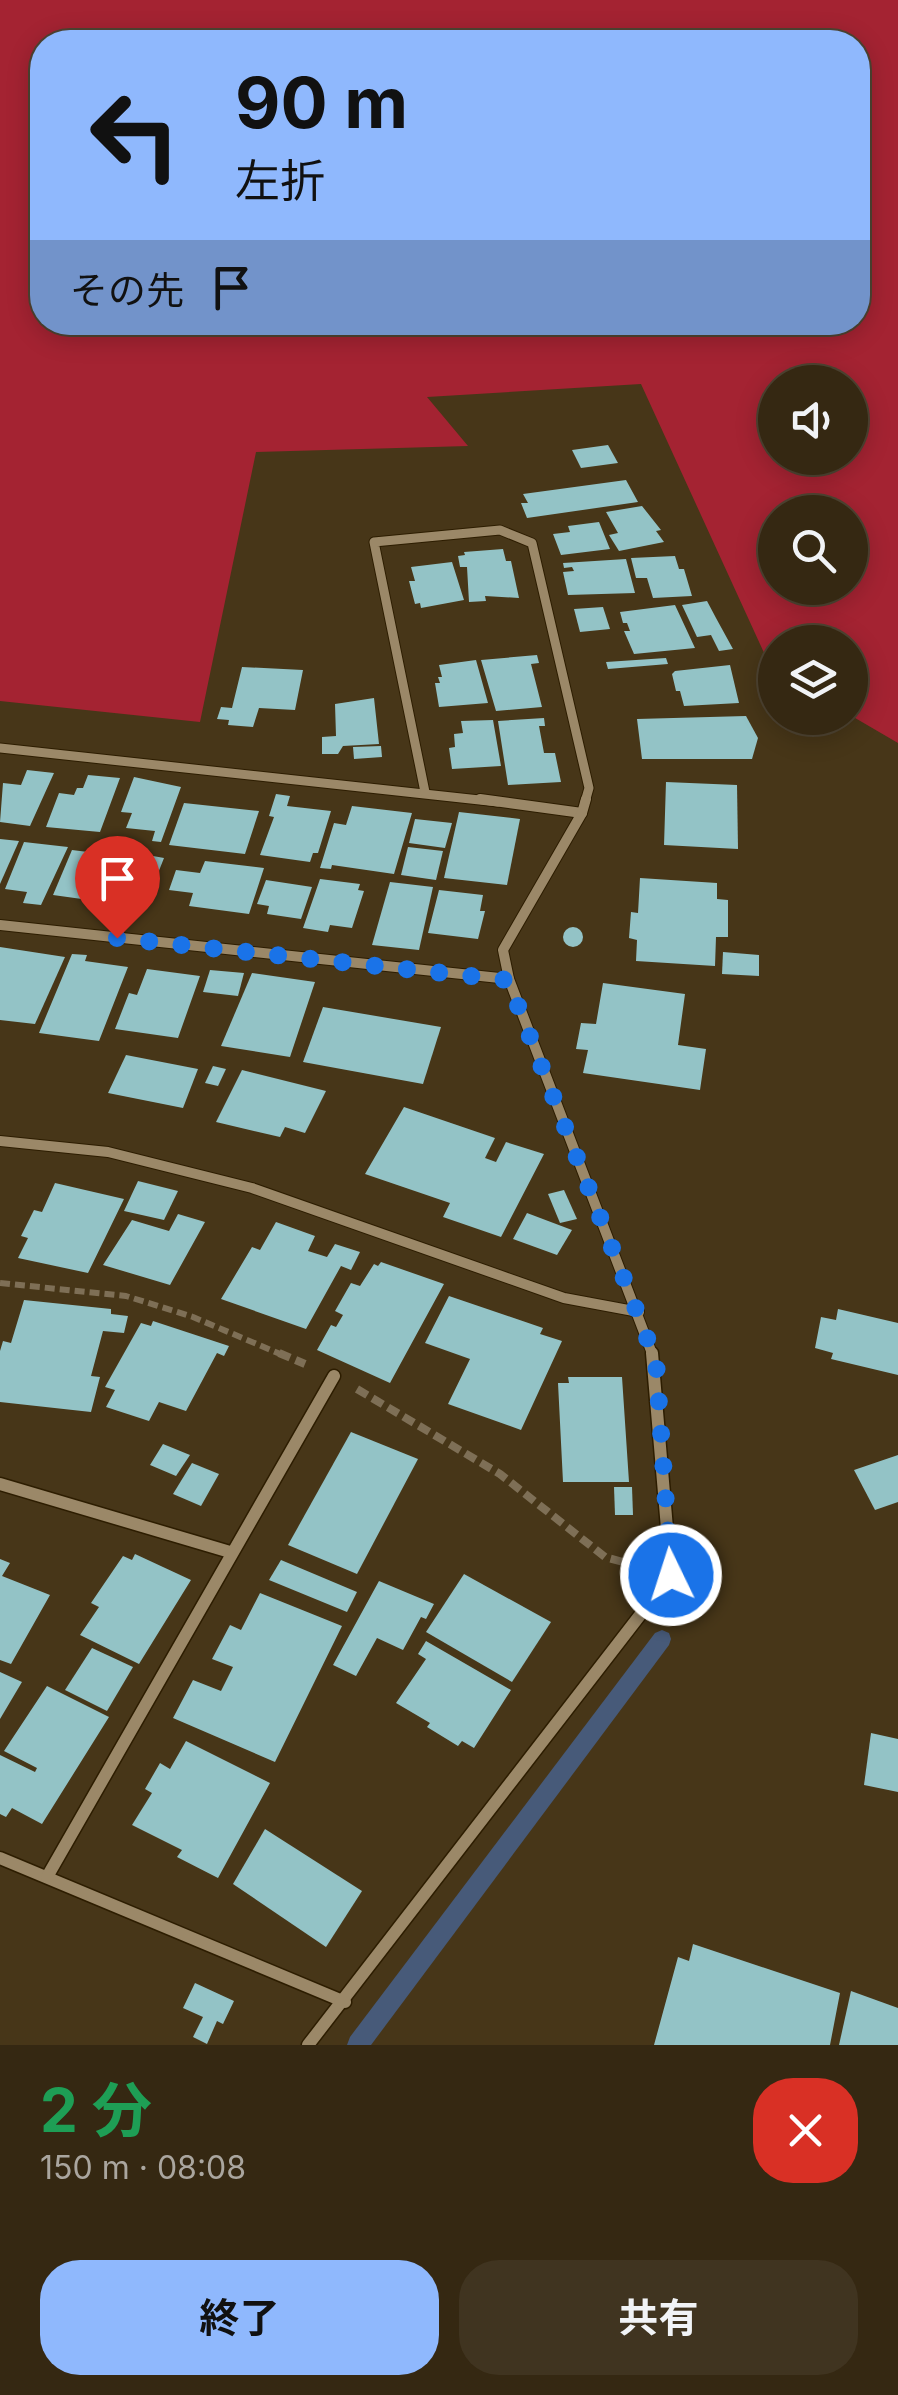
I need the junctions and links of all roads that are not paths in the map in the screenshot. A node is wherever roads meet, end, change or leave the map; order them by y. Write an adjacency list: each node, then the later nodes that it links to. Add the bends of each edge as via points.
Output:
1 (0, 748): 2 (street)
2 (425, 792): 3 (street); 3 (street, via 374,542 500,530 532,543 589,788)
3 (582, 812): 5 (street, via 503,950)
4 (0, 925): 5 (street)
5 (508, 980): 7 (street)
6 (0, 1140): 7 (street, via 108,1152 252,1188 564,1298)
7 (640, 1312): 13 (street, via 656,1361 671,1575)
8 (334, 1376): 10 (street)
9 (0, 1484): 10 (street)
10 (230, 1552): 12 (street)
11 (0, 1858): 12 (street)
12 (47, 1877): 13 (street)
13 (344, 2002): 14 (street)
14 (308, 2045)

